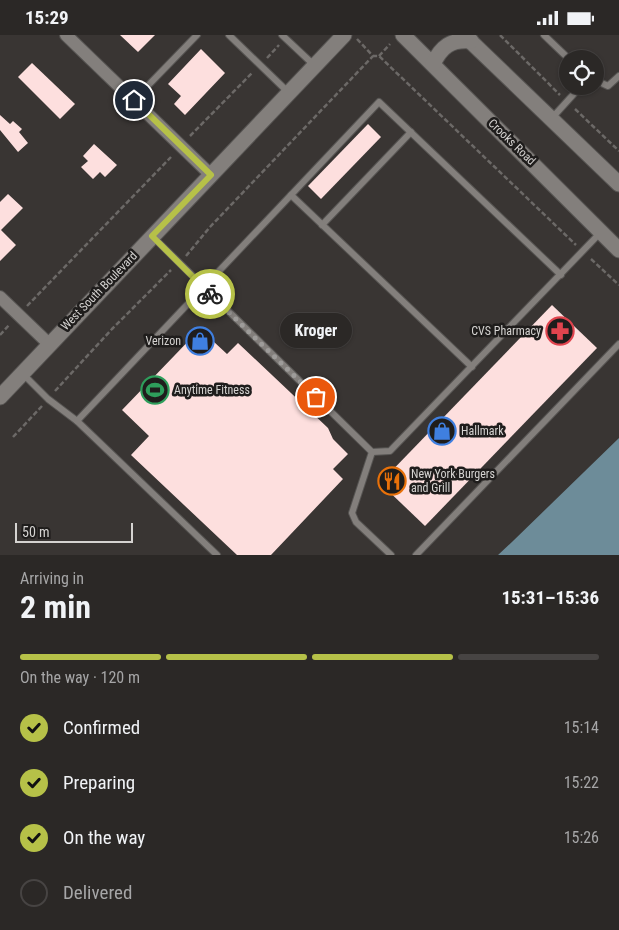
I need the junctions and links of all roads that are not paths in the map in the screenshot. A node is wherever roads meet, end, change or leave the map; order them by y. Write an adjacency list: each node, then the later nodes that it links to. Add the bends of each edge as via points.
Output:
1 (66, 35): 16 (street)
2 (197, 35): 16 (lane)
3 (229, 35): 14 (lane)
4 (282, 35): 11 (lane)
5 (344, 35): 11 (main road, West South Boulevard)
6 (403, 35): 10 (main road, Crooks Road)
7 (544, 35): 9 (lane)
8 (467, 38): 10 (main road, via 442,48); 17 (main road)
9 (560, 50)
10 (432, 64): 23 (main road, Crooks Road)
11 (314, 66): 14 (main road, West South Boulevard)
12 (619, 76): 13 (lane, via 608,86)
13 (604, 84)
14 (289, 93): 19 (main road, West South Boulevard)
15 (573, 95): 17 (lane)
16 (134, 100): 19 (street)
17 (551, 119): 20 (main road)
18 (410, 132): 21 (lane, via 379,102); 22 (lane); 26 (lane)
19 (211, 175): 24 (main road, West South Boulevard)
20 (619, 184)
21 (291, 195): 22 (lane); 27 (lane)
22 (322, 225): 31 (lane)
23 (601, 232): 25 (main road, Crooks Road); 26 (lane)
24 (152, 236): 27 (lane); 29 (main road, West South Boulevard)
25 (619, 250)
26 (561, 275): 31 (lane)
27 (203, 287): 34 (lane); 35 (lane)
28 (0, 297): 29 (street)
29 (49, 344): 32 (main road, West South Boulevard)
30 (619, 344): 38 (lane)
31 (472, 367): 35 (lane, via 390,451)
32 (22, 373): 33 (main road, West South Boulevard); 34 (lane)
33 (0, 397)
34 (77, 421): 36 (lane)
35 (372, 452): 37 (lane, via 352,513 356,522)
36 (217, 555)
37 (391, 555)
38 (416, 555)

